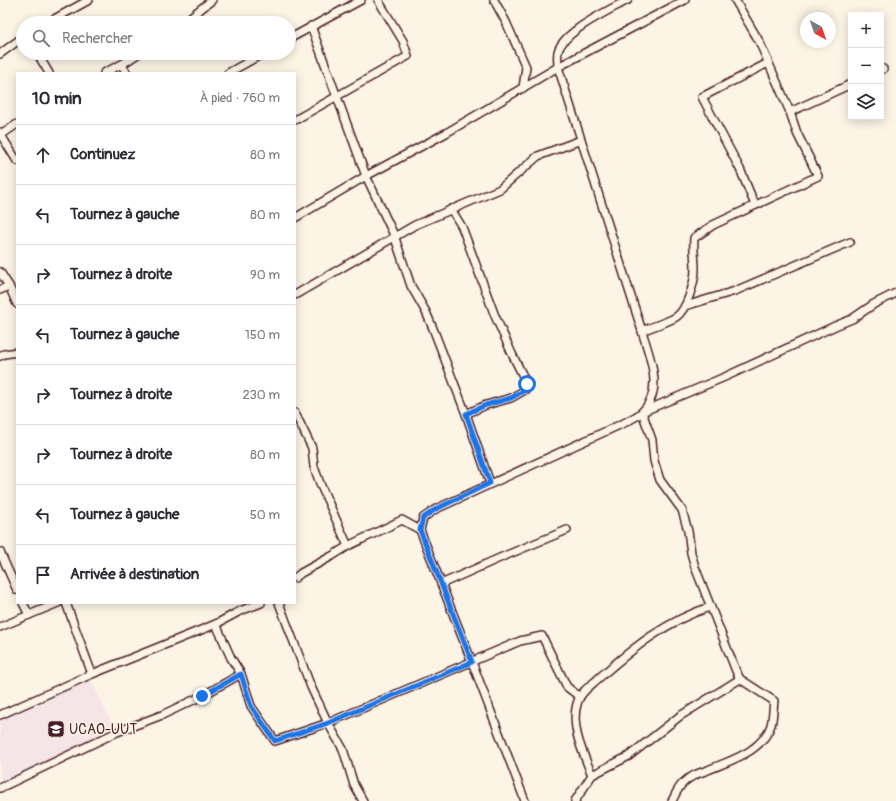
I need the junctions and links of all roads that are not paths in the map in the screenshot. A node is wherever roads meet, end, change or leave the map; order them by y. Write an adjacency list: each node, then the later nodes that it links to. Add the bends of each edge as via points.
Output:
1 (89, 0): 9 (street)
2 (212, 0): 10 (street)
3 (361, 0): 11 (street)
4 (378, 0): 27 (street, via 403,40 408,56)
5 (494, 0): 26 (street, via 526,67)
6 (628, 0): 20 (street, via 566,37 558,51)
7 (686, 0): 20 (street)
8 (735, 0): 19 (street, via 759,41)
9 (60, 16)
10 (193, 16)
11 (311, 26): 12 (street); 27 (street)
12 (296, 35)
13 (16, 42): 14 (street)
14 (0, 54)
15 (41, 60): 21 (street)
16 (128, 60): 18 (street)
17 (251, 60): 24 (street)
18 (124, 63): 22 (street); 23 (street)
19 (768, 63): 28 (street); 35 (street, via 702,97 740,169)
20 (558, 67): 26 (street); 32 (street)
21 (48, 72)
22 (106, 72)
23 (126, 72)
24 (230, 72)
25 (848, 85): 28 (street)
26 (523, 88): 34 (street)
27 (336, 96): 29 (street); 34 (street)
28 (790, 112): 35 (street, via 797,134 818,176)
29 (296, 119)
30 (16, 125): 31 (street)
31 (0, 134): 33 (street)
32 (581, 140): 36 (street, via 538,156 500,189); 47 (street)
33 (16, 159)
34 (366, 176): 37 (street); 38 (street)
35 (755, 205): 46 (street, via 712,225 694,238 695,270)
36 (451, 209): 38 (street); 51 (street, via 462,227 495,316 527,384 525,390 511,398)
37 (296, 217)
38 (395, 237): 44 (street); 51 (street, via 411,286 430,320)
39 (850, 242): 46 (street, via 735,291)
40 (0, 272): 41 (street)
41 (9, 286): 42 (street); 45 (street)
42 (0, 290)
43 (896, 293): 50 (street, via 852,319 816,336)
44 (296, 294)
45 (16, 302)
46 (685, 306): 47 (street, via 677,316)
47 (642, 331): 50 (street, via 654,375 654,390)
48 (16, 352): 49 (street)
49 (0, 356)
50 (642, 412): 53 (street, via 626,422); 66 (street, via 652,440 654,461 660,480 682,510 691,553)
51 (466, 414): 53 (street)
52 (298, 422): 56 (street, via 312,448 314,467)
53 (490, 483): 54 (street, via 436,509 423,518)
54 (420, 530): 56 (street, via 402,520); 59 (street)
55 (567, 530): 59 (street)
56 (348, 546): 58 (street)
57 (0, 552): 60 (street)
58 (296, 577)
59 (441, 584): 70 (street)
60 (16, 588)
61 (24, 604): 67 (street)
62 (56, 604): 67 (street)
63 (66, 604): 71 (street)
64 (258, 604): 68 (street)
65 (279, 604): 76 (street, via 311,688)
66 (710, 608): 73 (street); 74 (street, via 687,616 653,634)
67 (29, 615): 69 (street)
68 (216, 624): 71 (street); 72 (street)
69 (0, 627)
70 (472, 662): 74 (street, via 520,641 542,636 567,687); 76 (street); 80 (street)
71 (92, 674): 75 (street)
72 (241, 674): 76 (street, via 251,706 275,741); 78 (street, via 162,715 118,732)
73 (740, 679): 77 (street, via 680,716 629,756); 82 (street, via 774,701 771,725 766,735 759,744 743,755 688,779)
74 (580, 697): 77 (street, via 576,711 579,743)
75 (0, 715)
76 (328, 723): 79 (street, via 342,748 354,785)
77 (592, 775): 81 (street)
78 (0, 788)
79 (363, 801)
80 (525, 801)
81 (575, 801)
82 (672, 801)

